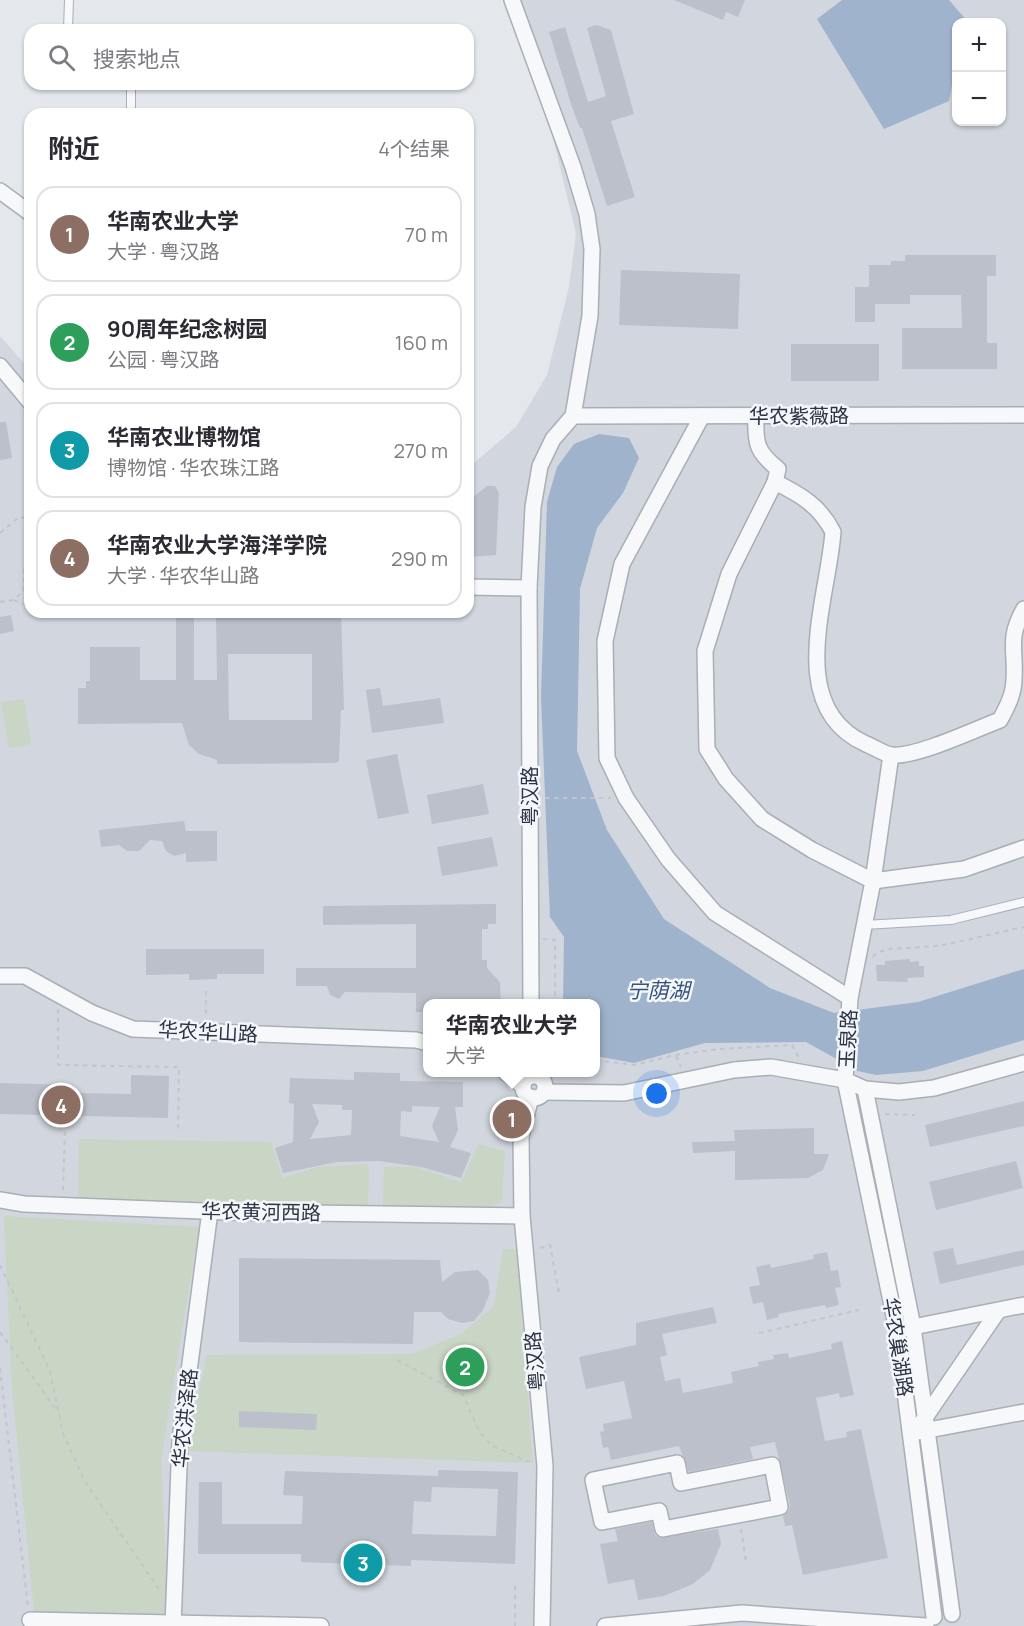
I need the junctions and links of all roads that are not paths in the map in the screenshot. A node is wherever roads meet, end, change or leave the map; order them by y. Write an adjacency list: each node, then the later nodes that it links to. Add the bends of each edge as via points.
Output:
1 (69, 0): 3 (lane)
2 (512, 0): 11 (street, via 587,214 592,249 590,316)
3 (68, 24)
4 (131, 90): 5 (lane)
5 (131, 108)
6 (0, 190): 7 (street)
7 (24, 208)
8 (0, 366): 9 (street)
9 (24, 395)
10 (1024, 414): 13 (street, 华农紫薇路)
11 (573, 416): 12 (street, 华农紫薇路); 16 (street, 粤汉路, via 553,439 540,466 532,507)
12 (702, 416): 13 (street, 华农紫薇路); 24 (street, via 622,564 605,641 607,758 626,798 668,859 714,913)
13 (756, 417): 14 (street, via 756,439 762,456 778,469)
14 (775, 482): 18 (street, via 800,494 823,513 833,532 815,661 824,704 850,736); 20 (street, via 729,574 705,651 707,749 726,779 762,819 812,850)
15 (474, 587): 16 (street)
16 (529, 588): 25 (street, 粤汉路)
17 (1024, 609): 18 (street, via 1014,628 1011,700 1000,720 917,751)
18 (891, 755): 20 (street, 玉泉路)
19 (1024, 848): 20 (street, via 964,869)
20 (873, 880): 22 (street, 玉泉路)
21 (1024, 902): 22 (lane, via 951,920)
22 (864, 925): 24 (street, 玉泉路)
23 (0, 976): 26 (street, 华农华山路, via 26,976 92,1013 133,1029)
24 (850, 998): 29 (street, 玉泉路)
25 (531, 999)
26 (423, 1042)
27 (1024, 1063): 31 (street, via 934,1088 899,1092)
28 (515, 1077): 30 (street)
29 (845, 1080): 30 (street, via 771,1067 734,1070 624,1093); 31 (street); 38 (street, 华农巢湖路)
30 (532, 1085): 34 (street, 粤汉路, via 521,1137)
31 (865, 1089): 37 (street, 华农巢湖路)
32 (0, 1200): 33 (street, 华农黄河西路)
33 (210, 1211): 34 (street, 华农黄河西路); 43 (street, 华农洪泽路, via 180,1440)
34 (522, 1216): 49 (street, 粤汉路, via 545,1466)
35 (1024, 1305): 36 (street)
36 (998, 1311): 37 (street); 40 (street)
37 (913, 1327): 38 (street); 40 (street, 华农巢湖路)
38 (897, 1330): 41 (street, 华农巢湖路)
39 (1024, 1412): 40 (street)
40 (926, 1424): 41 (street); 45 (street, 华农巢湖路)
41 (910, 1433): 47 (street, 华农巢湖路)
42 (738, 1515): 42 (street, via 663,1530 659,1511 602,1522 593,1480 677,1463 681,1483 772,1465 780,1507)
43 (172, 1618): 46 (street); 48 (street)
44 (30, 1620): 46 (street)
45 (956, 1620): 47 (street, via 942,1613)
46 (94, 1623)
47 (930, 1623): 50 (street, via 742,1616)
48 (321, 1626)
49 (542, 1626)
50 (605, 1626)

